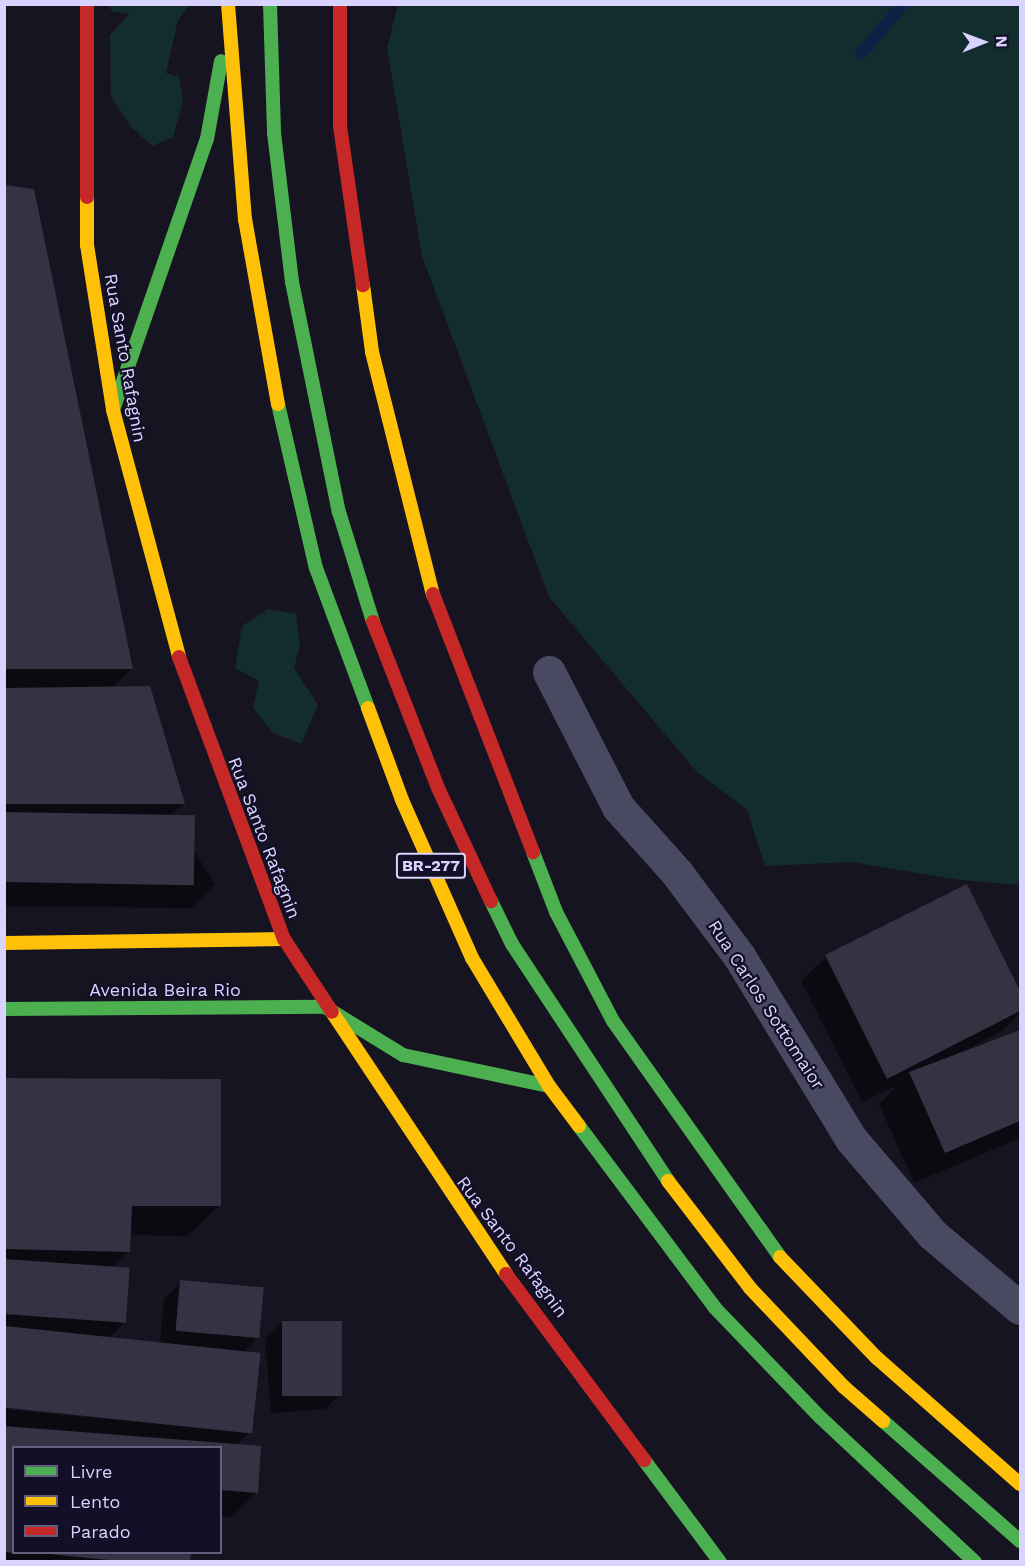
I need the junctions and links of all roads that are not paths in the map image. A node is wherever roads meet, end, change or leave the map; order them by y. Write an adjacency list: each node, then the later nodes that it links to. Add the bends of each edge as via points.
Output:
1 (87, 4): 5 (main road, Rua Santo Rafagnin, via 87,245)
2 (270, 4): 14 (main road, BR-277, via 274,133 292,282 339,512 380,645 438,788 512,944 654,1163 750,1288 844,1387)
3 (340, 4): 13 (main road, via 340,126 372,352 436,606 556,912 613,1021 779,1256 877,1358)
4 (229, 5): 5 (main road, via 207,140); 11 (main road, BR-277, via 245,219 285,445 316,568 402,800 472,958)
5 (113, 410): 7 (main road, Rua Santo Rafagnin, via 184,676)
6 (549, 672): 12 (street, Rua Carlos Sottomaior, via 618,807 677,873 739,956 851,1139 932,1234)
7 (284, 939): 8 (main road); 9 (main road, Rua Santo Rafagnin)
8 (4, 943)
9 (325, 1007): 10 (main road, Avenida Beira Rio); 11 (main road, via 404,1055); 15 (main road, Rua Santo Rafagnin, via 479,1238)
10 (4, 1009)
11 (549, 1086): 16 (main road, BR-277, via 715,1308 828,1425)
12 (1020, 1308)
13 (1020, 1484)
14 (1020, 1541)
15 (720, 1562)
16 (975, 1562)

